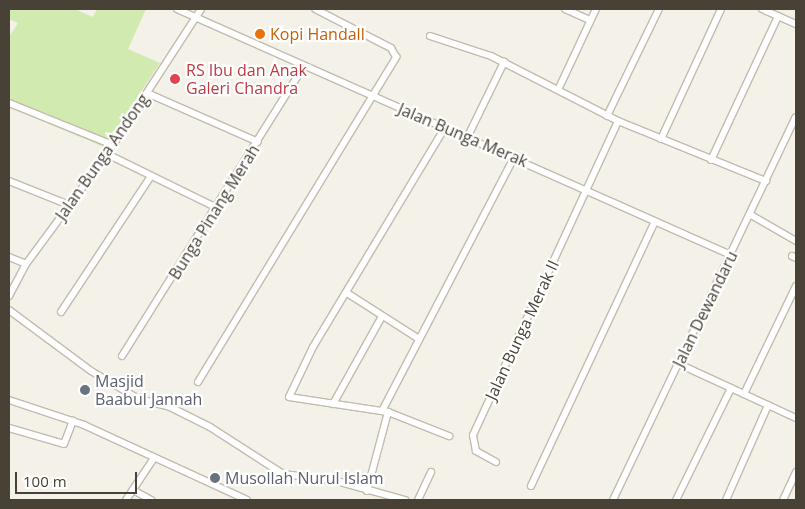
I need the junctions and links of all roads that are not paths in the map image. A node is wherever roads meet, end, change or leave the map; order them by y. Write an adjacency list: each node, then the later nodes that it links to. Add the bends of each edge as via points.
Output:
1 (177, 9): 10 (street, Jalan Bunga Merak)
2 (201, 9): 10 (street, Jalan Bunga Andong)
3 (315, 9): 18 (street, via 395,51 390,71)
4 (565, 9): 11 (street)
5 (596, 9): 11 (street)
6 (659, 9): 20 (street)
7 (721, 9): 25 (street)
8 (762, 9): 9 (street)
9 (778, 16): 12 (street); 30 (street)
10 (195, 17): 15 (street, Jalan Bunga Merak); 17 (street, Jalan Bunga Andong)
11 (590, 20): 16 (street)
12 (796, 24)
13 (430, 36): 14 (street)
14 (504, 62): 16 (street); 24 (street)
15 (303, 67): 18 (street, Jalan Bunga Merak); 26 (street, Bunga Pinang Merah)
16 (558, 90): 20 (street)
17 (147, 93): 26 (street); 27 (street, Jalan Bunga Andong)
18 (372, 96): 23 (street, Jalan Bunga Merak); 52 (street)
19 (9, 103): 27 (street)
20 (607, 116): 22 (street)
21 (796, 118): 33 (street, Jalan Dewandaru)
22 (618, 121): 25 (street); 34 (street, Jalan Bunga Merak II)
23 (444, 129): 24 (street, Jalan Bunga Merak); 44 (street)
24 (467, 138): 29 (street, Jalan Bunga Merak)
25 (661, 139): 30 (street)
26 (258, 142): 36 (street, Bunga Pinang Merah)
27 (113, 145): 28 (street, Jalan Bunga Andong)
28 (107, 154): 31 (street); 35 (street, Jalan Bunga Andong)
29 (514, 156): 34 (street, Jalan Bunga Merak); 49 (street)
30 (711, 160): 33 (street)
31 (151, 176): 36 (street); 47 (street)
32 (9, 181): 35 (street)
33 (766, 181): 37 (street, Jalan Dewandaru)
34 (588, 190): 38 (street, Jalan Bunga Merak); 64 (street, Jalan Bunga Merak II, via 472,439 476,451)
35 (69, 205): 42 (street, Jalan Bunga Andong)
36 (217, 208): 50 (street, Bunga Pinang Merah)
37 (751, 215): 39 (street); 40 (street, Jalan Dewandaru)
38 (654, 222): 40 (street, Jalan Bunga Merak); 67 (street)
39 (796, 241)
40 (731, 255): 51 (street, Jalan Dewandaru)
41 (9, 257): 42 (street)
42 (26, 264): 45 (street, Jalan Bunga Andong)
43 (796, 286): 54 (street)
44 (347, 293): 48 (street); 56 (street, via 289,395 296,400)
45 (9, 296)
46 (9, 310): 69 (street, via 91,371 139,399 202,423 283,474 333,480)
47 (61, 312)
48 (381, 318): 49 (street); 56 (street)
49 (419, 339): 58 (street)
50 (122, 356)
51 (679, 364): 53 (street); 75 (street, Jalan Dewandaru)
52 (198, 382)
53 (731, 388): 54 (street); 76 (street)
54 (744, 394): 57 (street)
55 (9, 400): 60 (street)
56 (333, 404): 58 (street)
57 (768, 405): 59 (street); 77 (street)
58 (385, 412): 62 (street); 69 (street)
59 (796, 418)
60 (73, 421): 61 (street, via 64,444); 63 (street)
61 (9, 428)
62 (450, 436)
63 (154, 458): 68 (street); 72 (street)
64 (496, 462)
65 (431, 472): 74 (street)
66 (796, 472): 78 (street)
67 (532, 486)
68 (133, 490): 70 (street); 71 (street)
69 (367, 491): 73 (street)
70 (126, 500)
71 (151, 500)
72 (246, 500)
73 (405, 500)
74 (418, 500)
75 (613, 500)
76 (676, 500)
77 (726, 500)
78 (783, 500)

